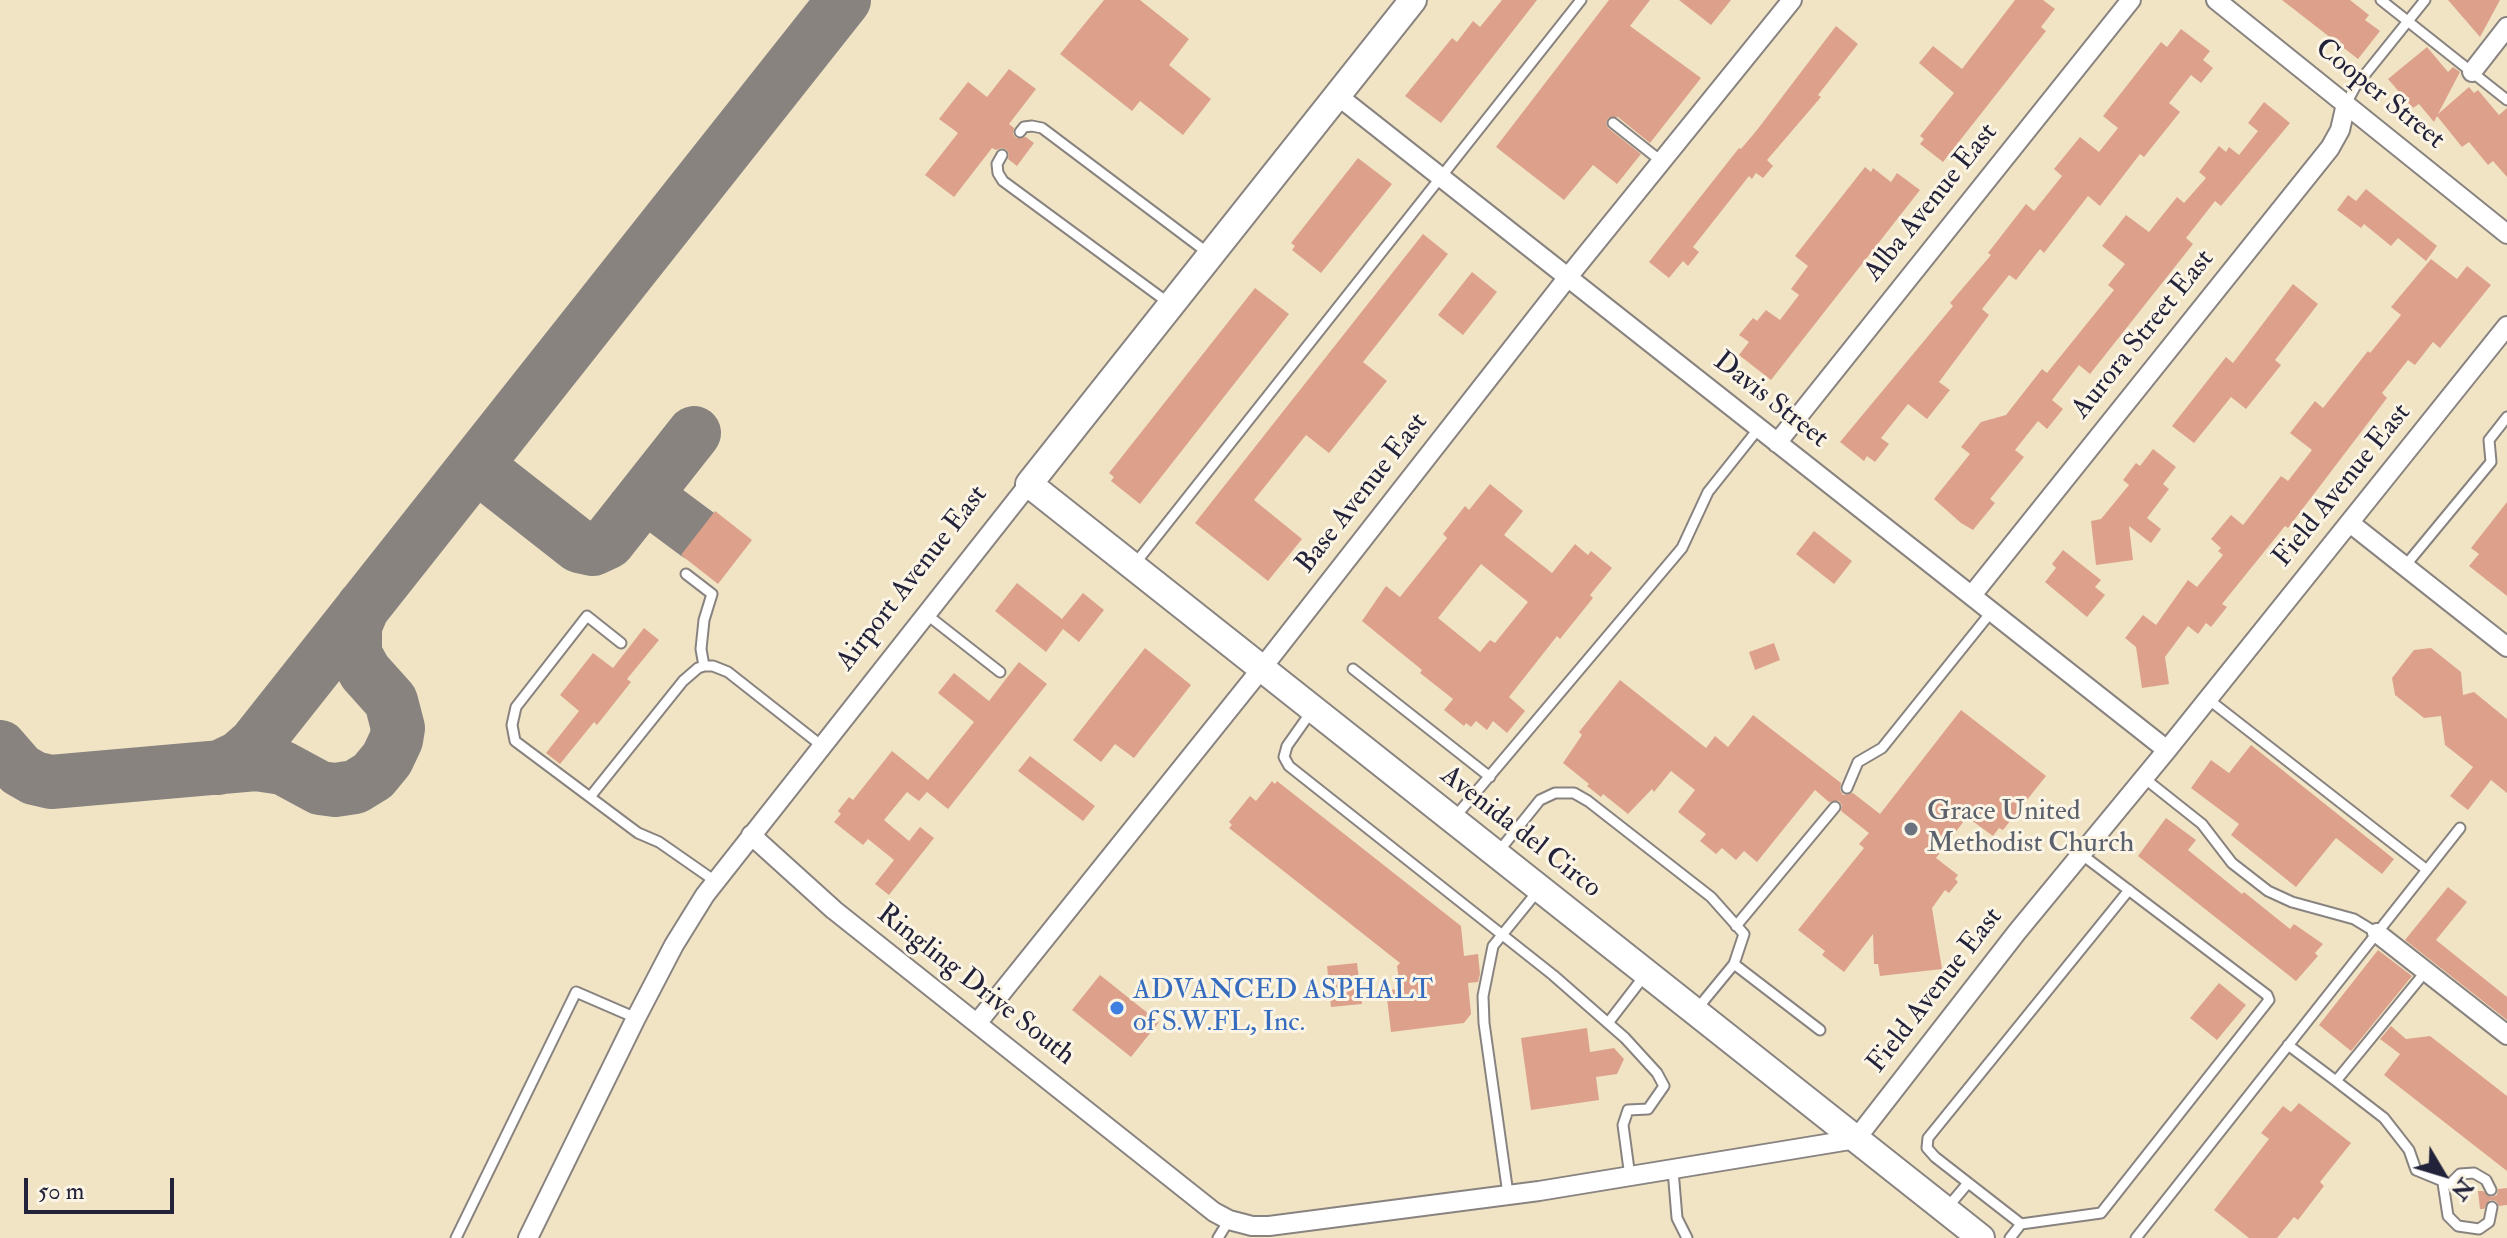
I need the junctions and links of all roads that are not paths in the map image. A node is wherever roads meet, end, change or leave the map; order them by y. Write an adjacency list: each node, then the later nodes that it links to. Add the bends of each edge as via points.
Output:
1 (1413, 0): 11 (street, Airport Avenue East)
2 (1581, 0): 18 (lane)
3 (1792, 0): 17 (street, Base Avenue East)
4 (2131, 0): 26 (street, Alba Avenue East)
5 (2216, 0): 13 (street, Cooper Street)
6 (2381, 0): 8 (lane)
7 (2425, 0): 8 (lane)
8 (2408, 21): 10 (lane); 13 (lane)
9 (2507, 27): 10 (street)
10 (2472, 72): 12 (lane)
11 (1338, 96): 18 (street, Davis Street); 20 (street, Airport Avenue East)
12 (2507, 100)
13 (2346, 104): 19 (street, Cooper Street); 32 (street, Aurora Street East, via 2330,148)
14 (1613, 123): 17 (lane)
15 (1020, 132): 20 (lane, via 1024,127 1042,128)
16 (1002, 155): 22 (lane, via 997,164 1003,181)
17 (1661, 161): 21 (street, Base Avenue East)
18 (1441, 177): 21 (street, Davis Street); 29 (lane)
19 (2507, 234)
20 (1211, 255): 22 (street, Airport Avenue East)
21 (1568, 277): 25 (street, Davis Street); 38 (street, Base Avenue East)
22 (1171, 305): 27 (street, Airport Avenue East)
23 (2507, 326): 28 (street, Field Avenue East)
24 (2507, 417): 30 (lane, via 2489,440 2491,462)
25 (1759, 428): 26 (street, Davis Street); 45 (lane, via 1708,492 1682,548)
26 (1777, 443): 32 (street, Davis Street)
27 (1029, 484): 29 (street, Avenida del Circo); 34 (street, Airport Avenue East)
28 (2350, 523): 30 (street); 41 (street, Field Avenue East)
29 (1133, 566): 38 (street, Avenida del Circo)
30 (2405, 566): 36 (street)
31 (686, 574): 37 (lane, via 712,594 704,620)
32 (1972, 595): 33 (street, Davis Street)
33 (1992, 611): 44 (street, Davis Street); 47 (lane, via 1882,748 1858,762)
34 (926, 614): 40 (lane); 43 (street, Airport Avenue East)
35 (621, 643): 48 (lane, via 587,616 516,707 512,725 515,741)
36 (2507, 647)
37 (704, 666): 43 (lane, via 728,672); 48 (lane, via 683,681)
38 (1262, 668): 42 (street, Avenida del Circo); 67 (street, Base Avenue East)
39 (1353, 669): 45 (lane)
40 (1000, 672)
41 (2208, 699): 44 (street, Field Avenue East); 55 (lane)
42 (1313, 709): 50 (street, Avenida del Circo); 61 (lane, via 1287,746 1284,757 1289,766)
43 (822, 746): 52 (street, Airport Avenue East)
44 (2167, 750): 46 (street, Field Avenue East)
45 (1490, 777): 50 (lane)
46 (2144, 778): 53 (street, Field Avenue East); 60 (lane, via 2202,824 2232,863 2268,891 2354,919)
47 (1847, 788)
48 (590, 797): 56 (lane)
49 (1835, 807): 59 (lane)
50 (1453, 820): 54 (street, Avenida del Circo)
51 (2460, 828): 55 (lane)
52 (751, 835): 56 (street, Airport Avenue East); 67 (street, Ringling Drive South, via 834,910)
53 (2081, 854): 58 (lane); 73 (street, Field Avenue East)
54 (1496, 855): 57 (street, Avenida del Circo); 59 (lane, via 1540,800 1574,793 1711,897)
55 (2427, 870): 60 (lane)
56 (715, 881): 66 (street, Airport Avenue East)
57 (1539, 889): 61 (lane); 64 (street, Avenida del Circo)
58 (2129, 890): 76 (lane, via 1928,1138 1927,1148); 83 (lane, via 2269,1000 2101,1213)
59 (1736, 926): 62 (lane, via 1744,934)
60 (2377, 933): 63 (street); 71 (lane)
61 (1501, 936): 68 (lane); 79 (lane, via 1493,946 1483,996)
62 (1734, 964): 65 (lane); 69 (lane)
63 (2426, 971): 70 (street); 72 (lane)
64 (1646, 974): 65 (street, Avenida del Circo); 68 (lane)
65 (1695, 1012): 73 (street, Avenida del Circo)
66 (636, 1018): 85 (lane, via 576,992); 86 (street, Airport Avenue East)
67 (978, 1022): 82 (street, Ringling Drive South)
68 (1608, 1023): 75 (lane, via 1664,1086 1648,1109 1628,1110 1623,1125)
69 (1820, 1030)
70 (2507, 1035)
71 (2288, 1045): 72 (lane); 90 (lane)
72 (2336, 1081): 77 (lane, via 2384,1118 2409,1150 2416,1170)
73 (1856, 1139): 74 (street); 81 (street, Avenida del Circo)
74 (1673, 1170): 75 (street); 88 (lane, via 1677,1218)
75 (1630, 1177): 79 (street)
76 (1968, 1183): 81 (lane); 83 (lane)
77 (2443, 1183): 78 (lane, via 2474,1173); 80 (lane, via 2448,1216 2458,1226 2479,1229 2489,1222)
78 (2491, 1190)
79 (1508, 1194): 82 (street, via 1269,1226)
80 (2492, 1207)
81 (1944, 1211): 84 (street, Avenida del Circo)
82 (1229, 1220): 87 (lane)
83 (2021, 1224): 89 (lane)
84 (1977, 1236)
85 (456, 1238)
86 (528, 1238)
87 (1218, 1238)
88 (1687, 1238)
89 (2010, 1238)
90 (2136, 1238)

